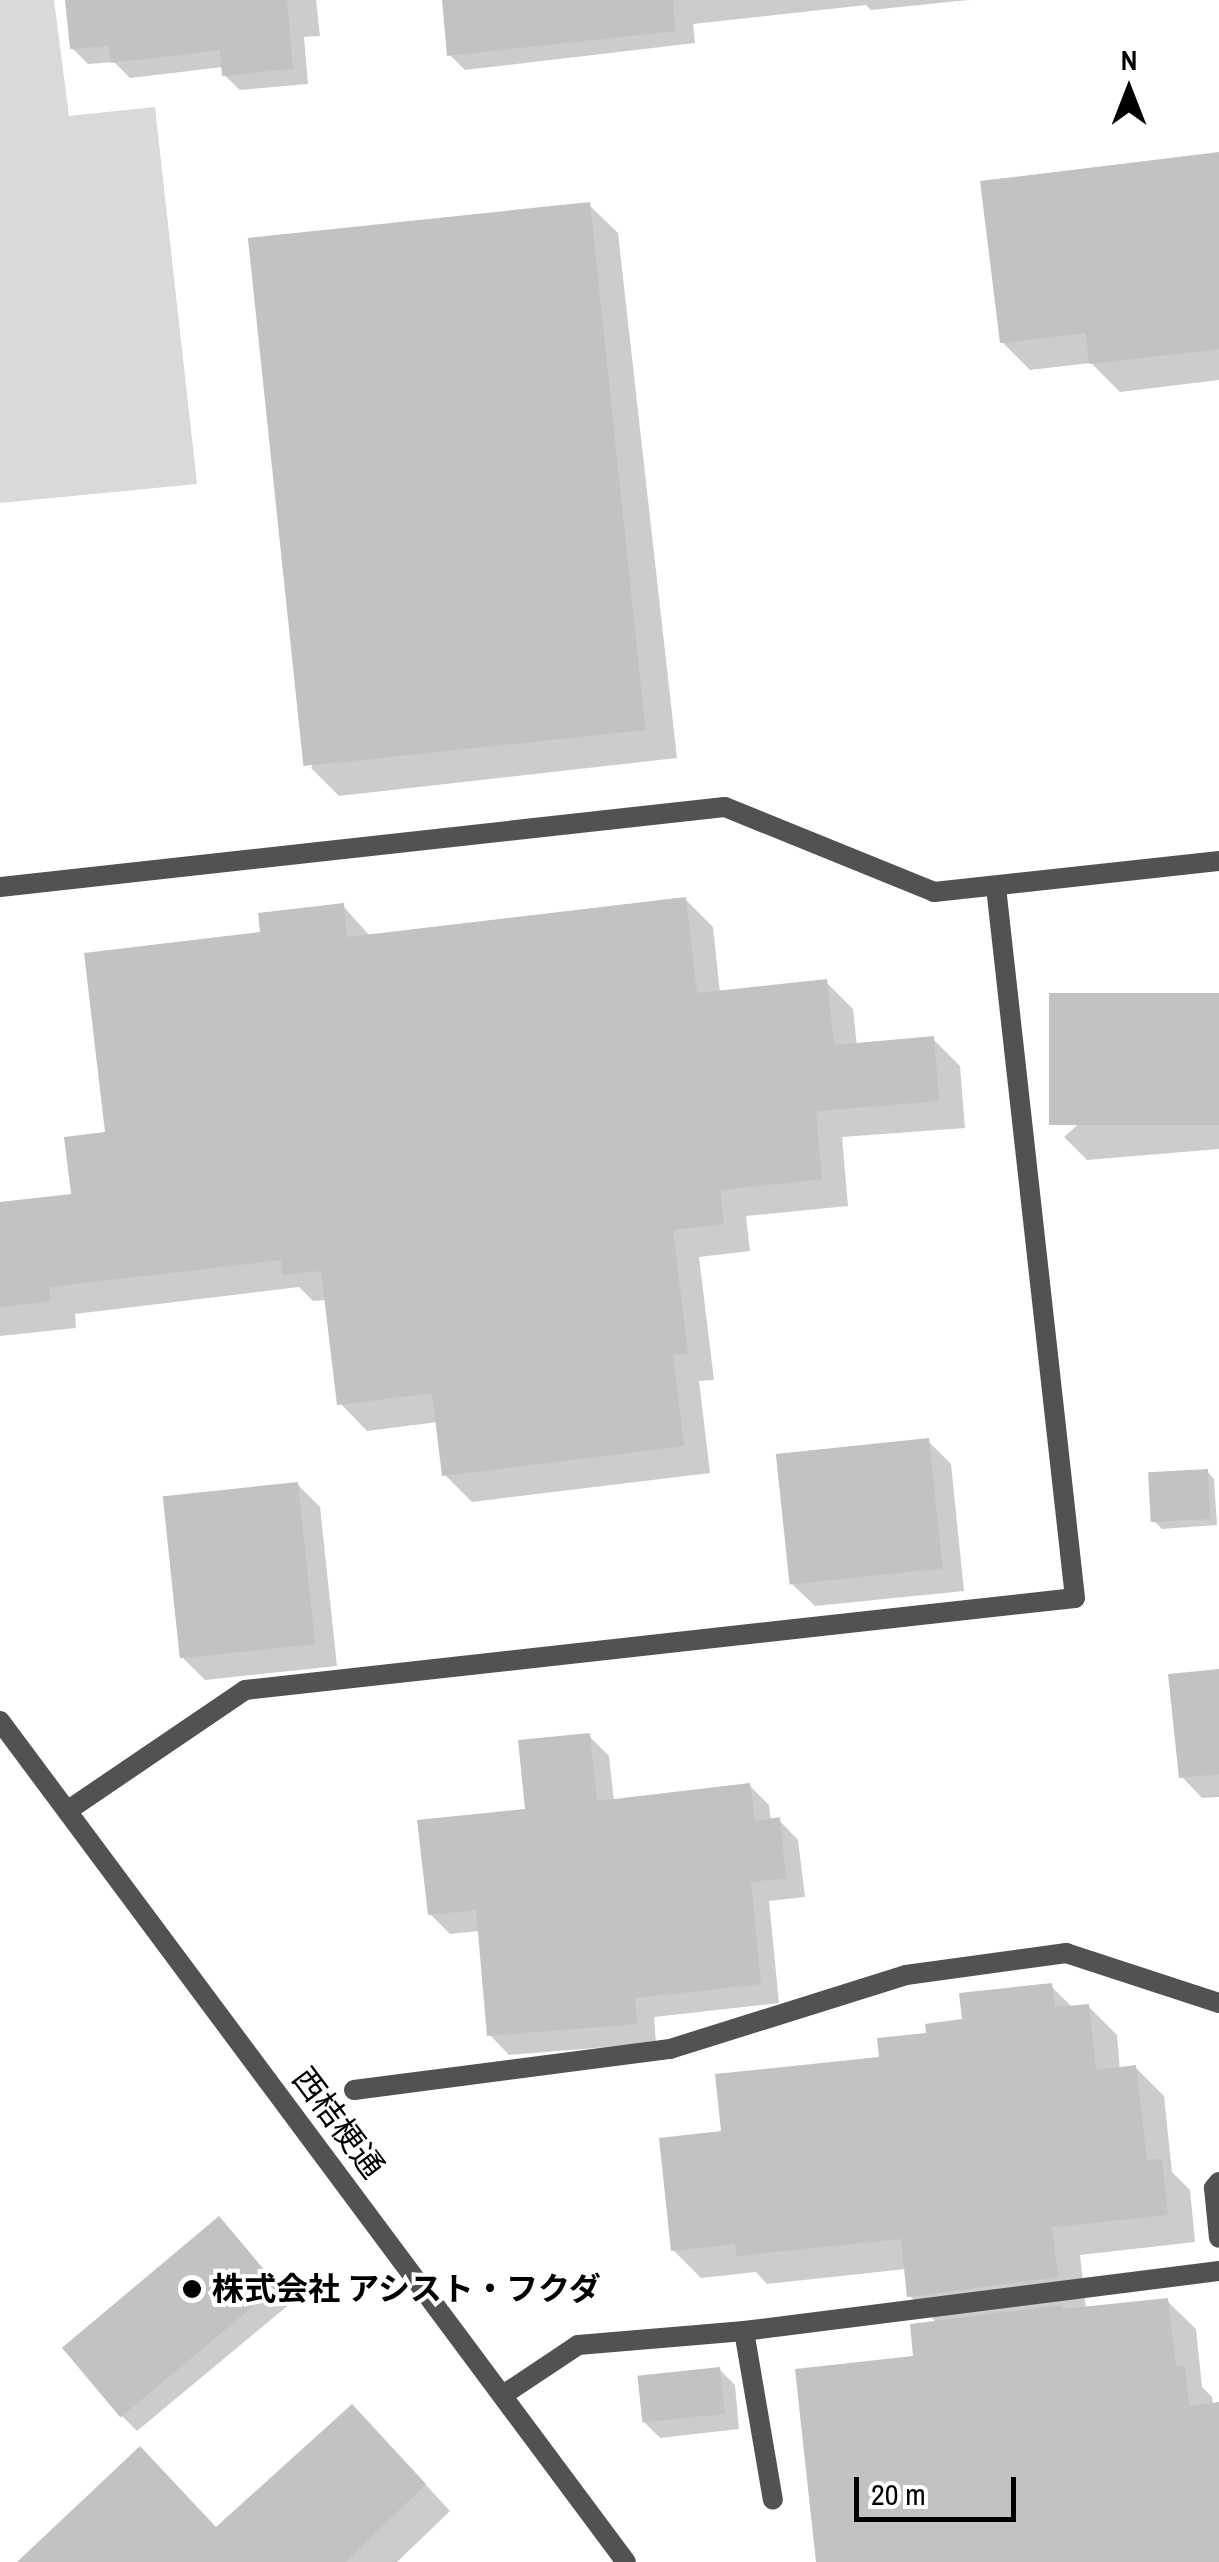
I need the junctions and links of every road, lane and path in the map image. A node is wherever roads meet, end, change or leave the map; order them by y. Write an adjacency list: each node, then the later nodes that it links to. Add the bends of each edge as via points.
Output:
1 (1219, 861): 3 (street)
2 (0, 886): 3 (street, via 726,807 934,892)
3 (996, 887): 5 (street, via 1075,1598 245,1690)
4 (0, 1721): 5 (street, 西桔梗通)
5 (67, 1811): 12 (street, 西桔梗通)
6 (1219, 2003): 7 (street, via 1066,1953 906,1975 670,2049)
7 (354, 2090)
8 (1219, 2182): 9 (street)
9 (1219, 2238)
10 (1219, 2271): 11 (street)
11 (744, 2330): 12 (street, via 578,2345); 13 (street)
12 (503, 2395): 14 (street, 西桔梗通)
13 (773, 2500)
14 (626, 2562)

